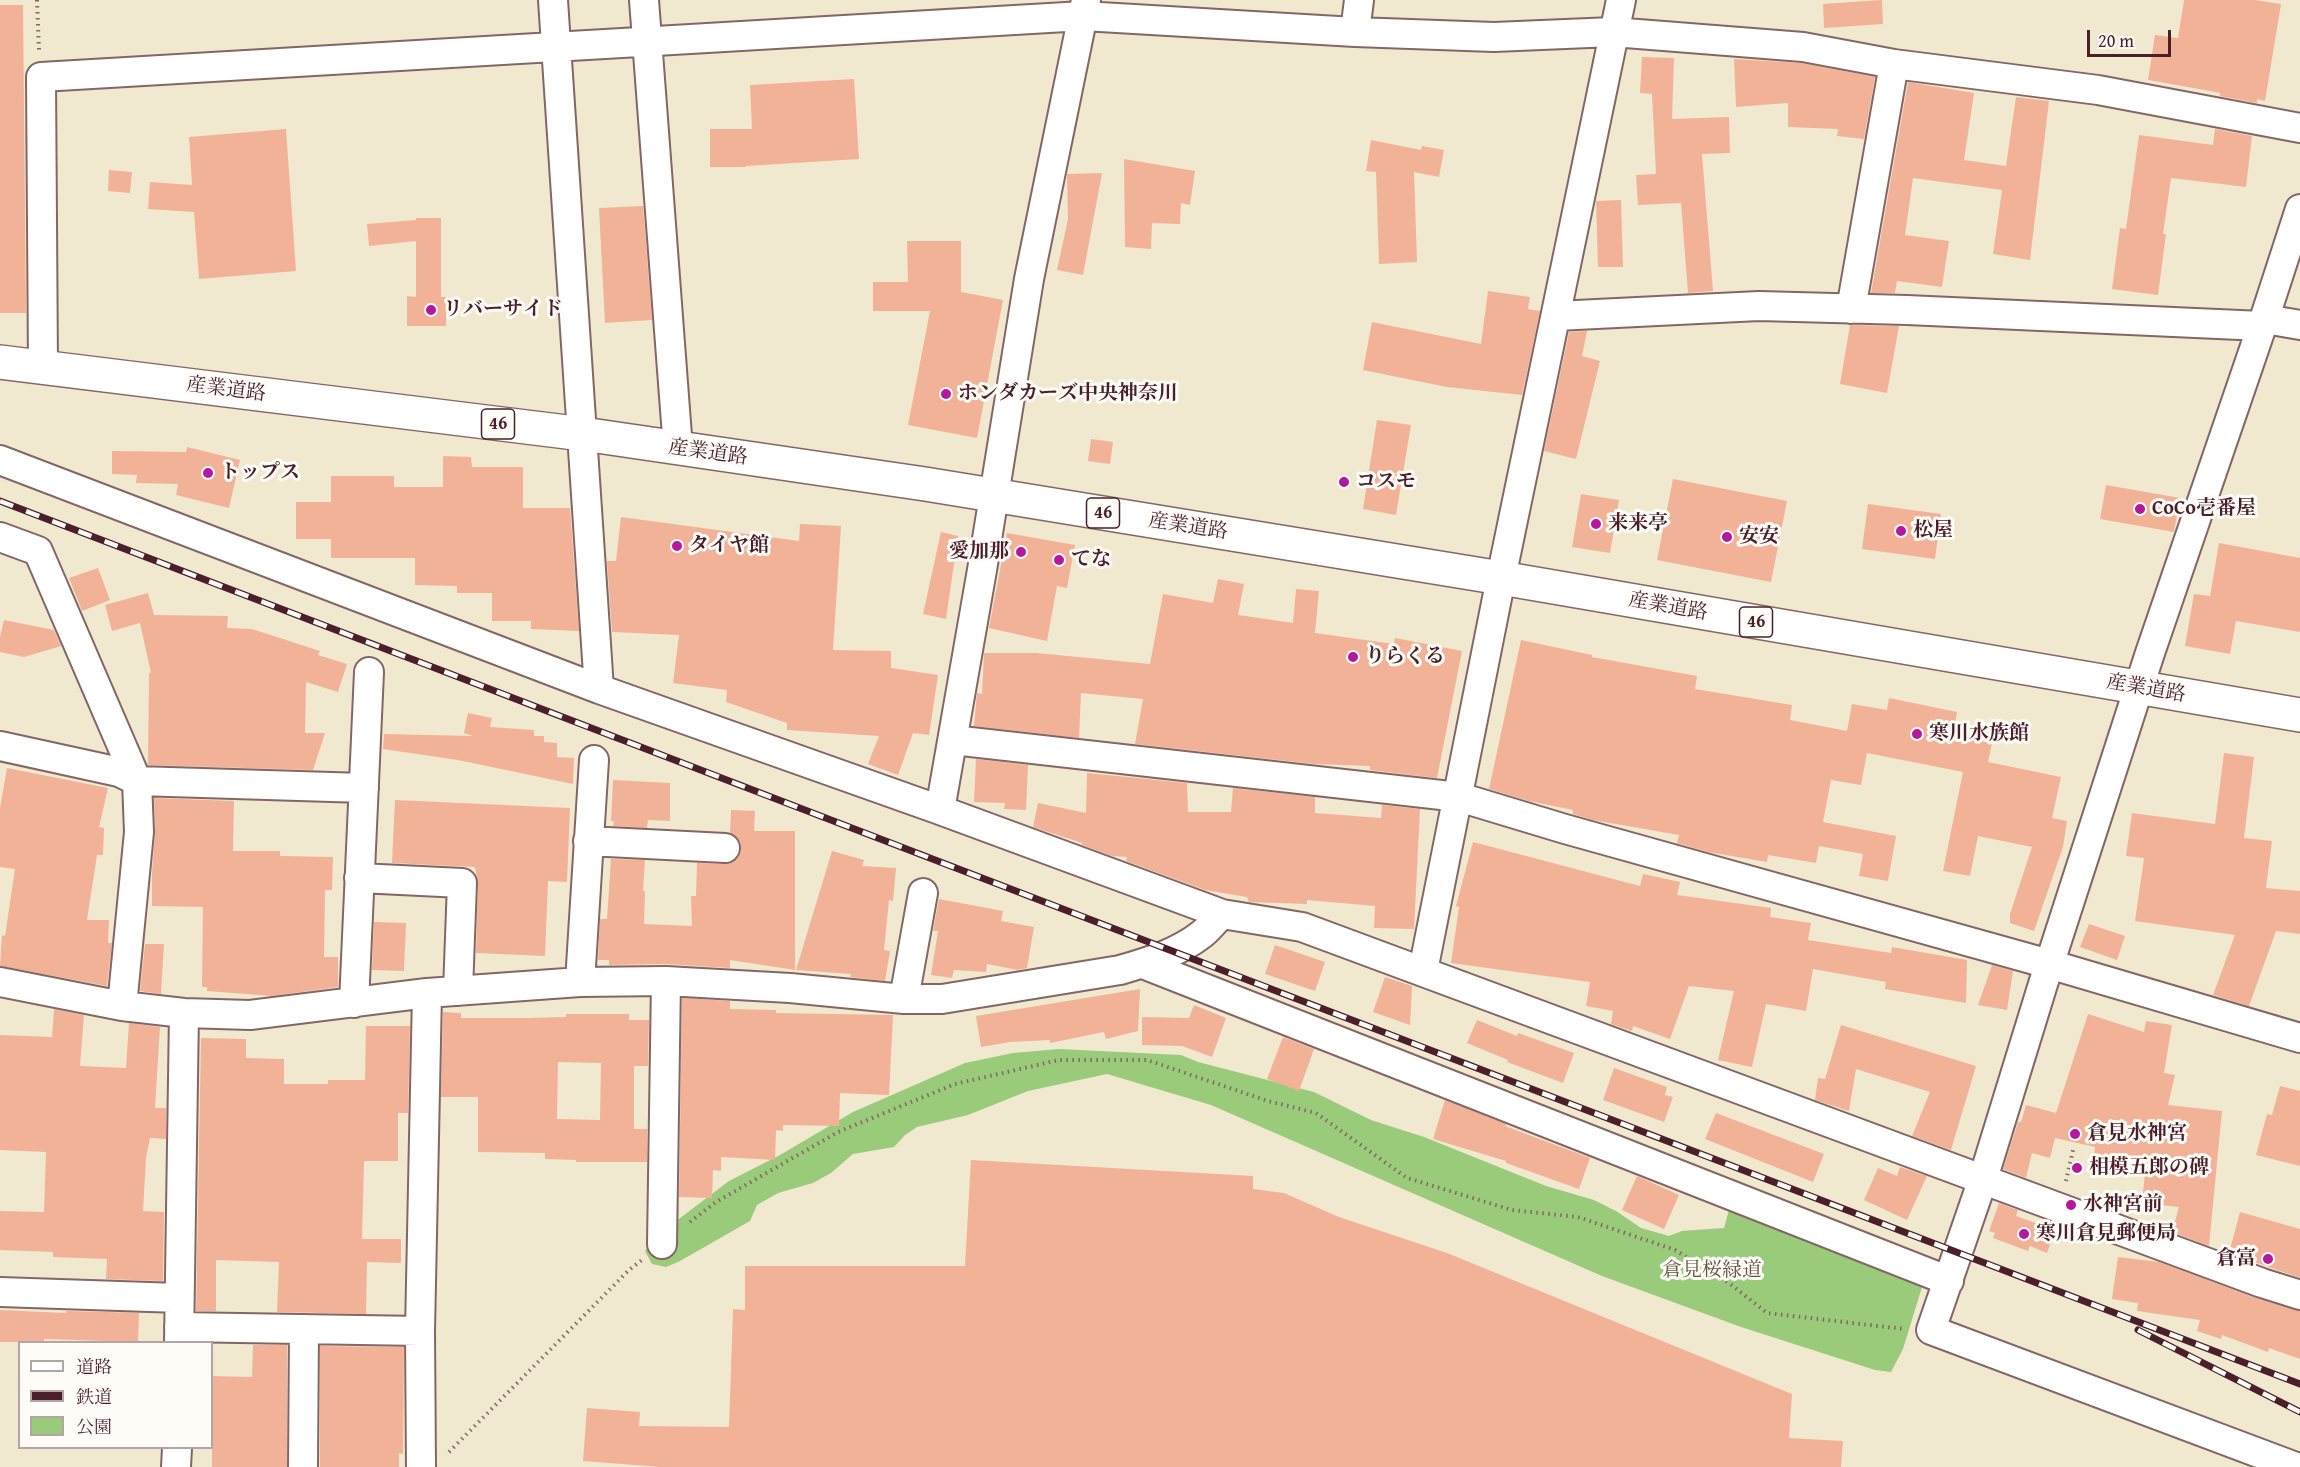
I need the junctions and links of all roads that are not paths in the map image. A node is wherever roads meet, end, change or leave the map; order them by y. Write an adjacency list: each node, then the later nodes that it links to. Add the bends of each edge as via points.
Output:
1 (553, 0): 9 (street)
2 (644, 0): 8 (street)
3 (1359, 0): 6 (street)
4 (1621, 0): 7 (street)
5 (1084, 8): 6 (street); 8 (street); 22 (street, via 1029,279)
6 (1355, 32): 7 (street, via 1494,37)
7 (1613, 32): 10 (street, via 1803,47); 14 (street)
8 (647, 41): 9 (street); 20 (street)
9 (556, 46): 18 (street, via 40,77); 19 (street)
10 (1894, 64): 11 (street, via 2098,90); 13 (street)
11 (2300, 128)
12 (2300, 209): 15 (street)
13 (1851, 309): 14 (street, via 1759,306); 15 (street)
14 (1556, 316): 24 (street)
15 (2264, 322): 16 (street); 26 (street)
16 (2300, 325)
17 (0, 362): 18 (main road, 産業道路 / 46)
18 (44, 367): 19 (main road, 産業道路 / 46)
19 (583, 434): 20 (main road, 産業道路 / 46); 27 (street)
20 (678, 449): 22 (main road, 産業道路 / 46)
21 (0, 460): 27 (street)
22 (994, 495): 24 (main road, 産業道路 / 46); 29 (street)
23 (0, 537): 32 (street, via 38,551)
24 (1501, 578): 26 (main road, 産業道路 / 46); 34 (street)
25 (369, 672): 33 (street)
26 (2140, 688): 28 (main road, 産業道路 / 46); 42 (street)
27 (599, 689): 35 (street)
28 (2300, 715)
29 (953, 741): 34 (street); 35 (street)
30 (0, 746): 32 (street, via 119,772)
31 (594, 759): 36 (street)
32 (137, 781): 33 (street); 51 (street, via 139,832)
33 (364, 788): 38 (street)
34 (1459, 797): 42 (street); 43 (street)
35 (940, 810): 40 (street)
36 (588, 841): 37 (street); 46 (street)
37 (725, 848)
38 (359, 878): 47 (street, via 462,883); 50 (street)
39 (923, 893): 49 (street)
40 (1222, 914): 41 (street, via 1203,934); 43 (street, via 1302,927)
41 (1143, 964): 49 (street, via 942,999); 56 (street)
42 (2049, 964): 53 (street); 54 (street)
43 (1423, 970): 54 (street)
44 (666, 981): 46 (street); 49 (street); 55 (street)
45 (0, 982): 51 (street)
46 (580, 982): 47 (street)
47 (458, 991): 48 (street)
48 (427, 993): 50 (street); 61 (street)
49 (904, 999)
50 (354, 1003): 52 (street, via 250,1015)
51 (122, 1006): 52 (street)
52 (184, 1012): 59 (street)
53 (2300, 1038)
54 (1983, 1179): 56 (street); 58 (street)
55 (662, 1244)
56 (1948, 1281): 67 (street, via 1931,1330)
57 (0, 1292): 59 (street)
58 (2300, 1295)
59 (179, 1298): 62 (street)
60 (304, 1329): 61 (street); 62 (street); 66 (street)
61 (420, 1331): 64 (street)
62 (179, 1335)
63 (177, 1449): 65 (street)
64 (432, 1463)
65 (176, 1467)
66 (303, 1467)
67 (2296, 1467)

